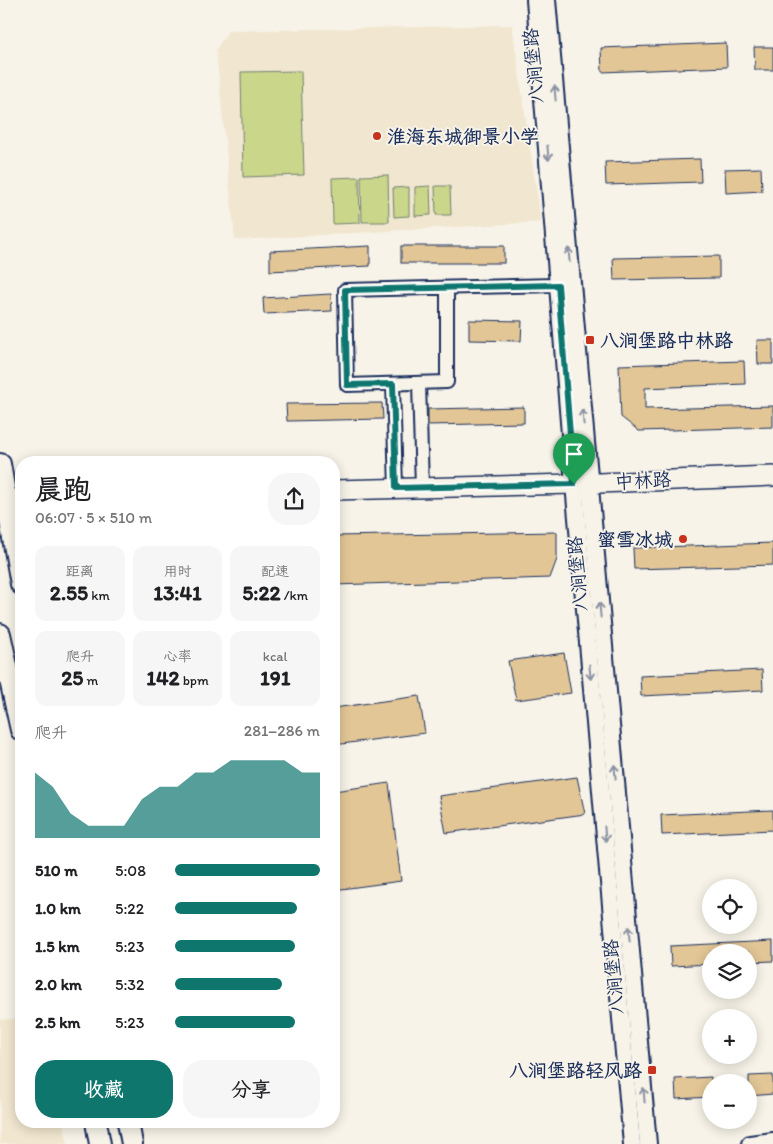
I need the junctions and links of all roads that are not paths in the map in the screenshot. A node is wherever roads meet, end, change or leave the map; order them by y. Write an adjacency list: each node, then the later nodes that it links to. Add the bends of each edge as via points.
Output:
1 (535, 0): 3 (street, 八涧堡路, one-way to 3)
2 (547, 0): 9 (street, 八涧堡路, one-way to 2)
3 (558, 285): 4 (street); 9 (street, 八涧堡路)
4 (447, 288): 5 (street, via 447,382); 6 (street, via 345,290 347,385)
5 (419, 383): 6 (street); 11 (street)
6 (393, 384): 10 (street)
7 (0, 464): 13 (main road)
8 (773, 476): 9 (main road, 中林路)
9 (581, 483): 11 (main road, 中林路); 22 (street, 八涧堡路, one-way to 22); 23 (street, 八涧堡路, one-way to 9)
10 (396, 488): 11 (main road, 中林路); 12 (main road, 中林路)
11 (422, 488)
12 (340, 490)
13 (9, 499): 14 (main road)
14 (15, 542)
15 (0, 634): 16 (main road)
16 (15, 703)
17 (97, 1128): 20 (main road)
18 (129, 1128): 21 (main road)
19 (773, 1141): 24 (street)
20 (100, 1144)
21 (132, 1144)
22 (632, 1144)
23 (648, 1144)
24 (750, 1144)

